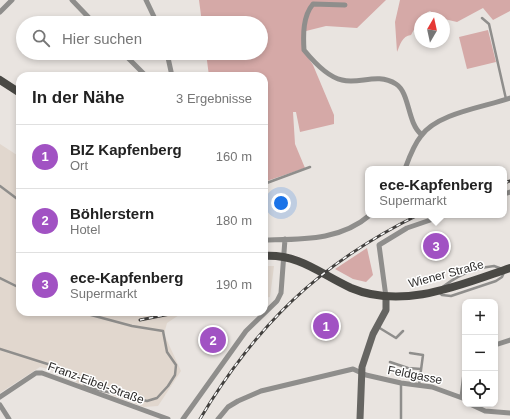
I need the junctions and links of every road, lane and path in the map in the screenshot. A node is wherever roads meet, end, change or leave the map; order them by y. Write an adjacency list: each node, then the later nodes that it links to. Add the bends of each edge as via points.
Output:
1 (12, 0): 5 (street)
2 (72, 0): 6 (street)
3 (146, 0): 7 (street)
4 (345, 5): 16 (street, via 313,4 309,9 303,33 304,50 320,67 342,80 382,78 398,85 405,97 415,129)
5 (0, 12)
6 (87, 16)
7 (154, 16)
8 (482, 18): 15 (lane, via 489,24)
9 (130, 60): 11 (street)
10 (168, 60): 12 (street)
11 (142, 72)
12 (171, 72)
13 (0, 80): 14 (main road)
14 (16, 90)
15 (508, 98): 16 (street, via 444,119)
16 (421, 134): 17 (street)
17 (406, 166)
18 (310, 167): 19 (lane)
19 (268, 183)
20 (0, 186): 21 (lane)
21 (16, 197)
22 (365, 218): 24 (street, via 345,231 317,237)
23 (436, 218): 30 (street, via 407,228 379,245)
24 (285, 239): 25 (street); 31 (street, via 281,293)
25 (268, 240)
26 (268, 256): 30 (main road, Wiener Straße, via 299,260 353,289)
27 (508, 269): 30 (main road, Wiener Straße, via 438,291 398,298)
28 (0, 278): 29 (lane)
29 (16, 286)
30 (386, 297): 34 (street, via 386,310)
31 (268, 310)
32 (95, 316): 38 (lane, via 163,331 167,352 176,365 172,381 157,398 147,401 86,387 79,377 57,367)
33 (262, 316): 52 (street, via 246,331)
34 (377, 326): 35 (lane, via 396,338); 42 (street)
35 (403, 331)
36 (510, 340): 37 (street)
37 (498, 344)
38 (0, 349)
39 (410, 353): 41 (lane, via 423,355)
40 (390, 362): 41 (lane)
41 (421, 369): 44 (lane)
42 (361, 372): 43 (street, Feldgasse); 53 (street, via 353,369 344,370 261,391 228,407); 54 (street)
43 (401, 383): 44 (street, Feldgasse); 55 (lane)
44 (419, 385): 46 (street, Feldgasse)
45 (0, 396): 51 (street, Franz-Eibel-Straße, via 36,373 42,373)
46 (462, 397)
47 (0, 405): 50 (street)
48 (476, 407): 49 (street, via 485,411)
49 (510, 413)
50 (9, 419)
51 (168, 419)
52 (183, 419)
53 (218, 419)
54 (360, 419)
55 (401, 419)

